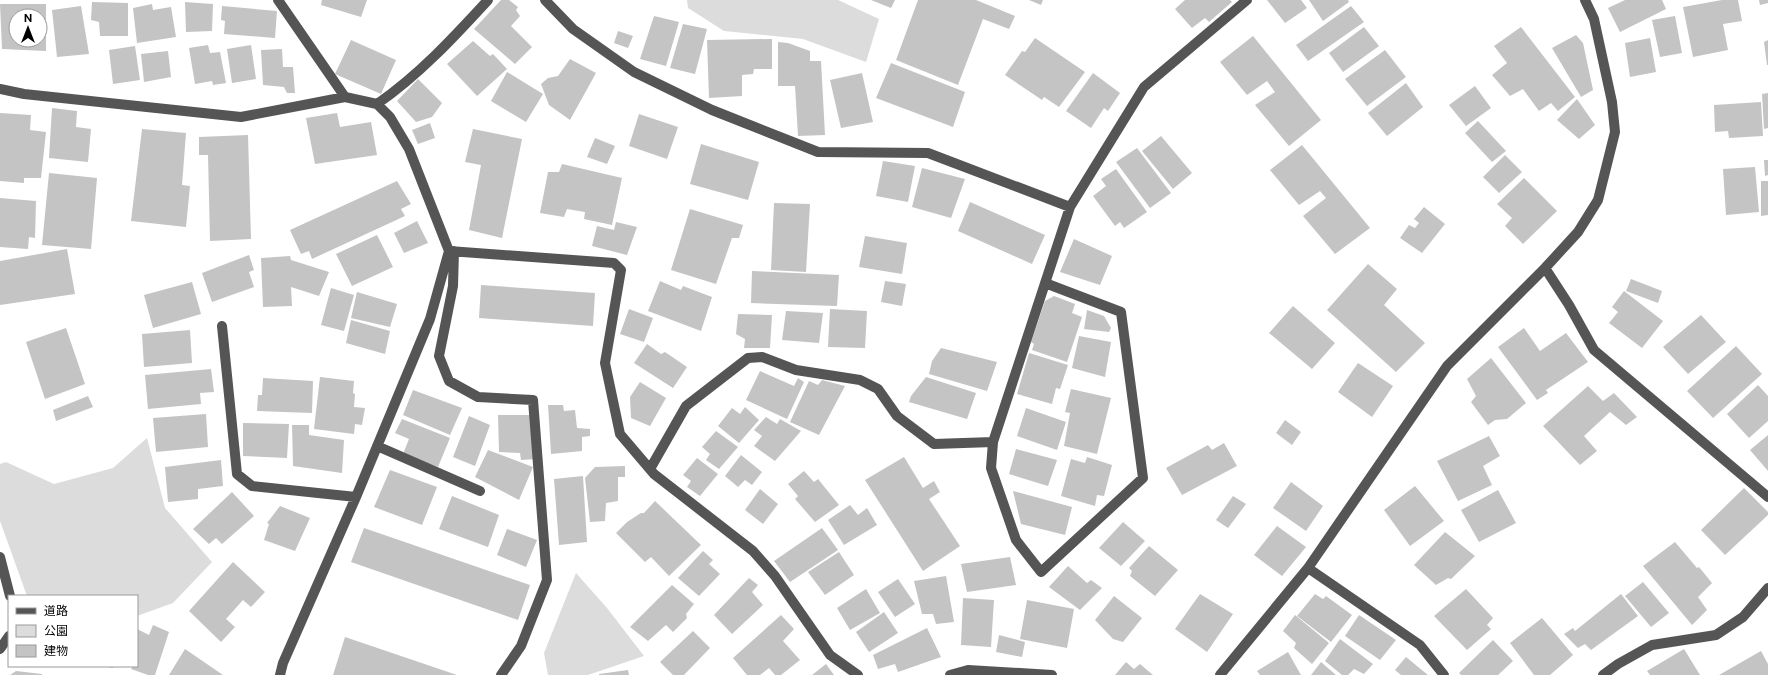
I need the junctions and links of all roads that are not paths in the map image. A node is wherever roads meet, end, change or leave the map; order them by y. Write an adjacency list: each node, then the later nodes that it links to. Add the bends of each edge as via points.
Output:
1 (278, 0): 7 (street)
2 (488, 0): 8 (street, via 441,51)
3 (545, 0): 9 (street, via 573,29 634,72 712,110 818,152 928,153)
4 (1247, 0): 9 (street, via 1144,87)
5 (1585, 0): 11 (street, via 1594,19 1612,102 1615,132 1598,200 1578,232)
6 (0, 89): 7 (street, via 24,94 241,117)
7 (345, 97): 8 (street)
8 (377, 104): 10 (street, via 390,117 409,149)
9 (1070, 206): 12 (street)
10 (452, 251): 15 (street, via 430,318); 16 (street, via 614,263 621,270 605,363 620,434); 27 (street, via 453,286 439,356 449,381 478,397 533,400 547,580 521,646)
11 (1545, 268): 19 (street, via 1594,350); 21 (street, via 1447,366)
12 (1045, 283): 14 (street); 14 (street, via 1122,312 1143,478 1041,572 1016,540 991,468)
13 (222, 326): 18 (street, via 237,474 252,486)
14 (993, 442): 16 (street, via 934,444 897,416 878,389 860,380 796,370 762,357 748,358 686,406)
15 (377, 446): 17 (street); 18 (street)
16 (650, 469): 28 (street, via 753,551 775,576 830,655)
17 (480, 491)
18 (356, 497): 26 (street)
19 (1768, 497)
20 (0, 557): 23 (street)
21 (1308, 568): 31 (street); 32 (street, via 1420,645)
22 (1768, 588): 33 (street, via 1744,617 1716,635 1652,645)
23 (10, 595)
24 (8, 637): 25 (street)
25 (0, 649)
26 (280, 675)
27 (501, 675)
28 (858, 675)
29 (950, 675): 30 (street, via 968,670)
30 (1052, 675)
31 (1221, 675)
32 (1444, 675)
33 (1603, 675)

